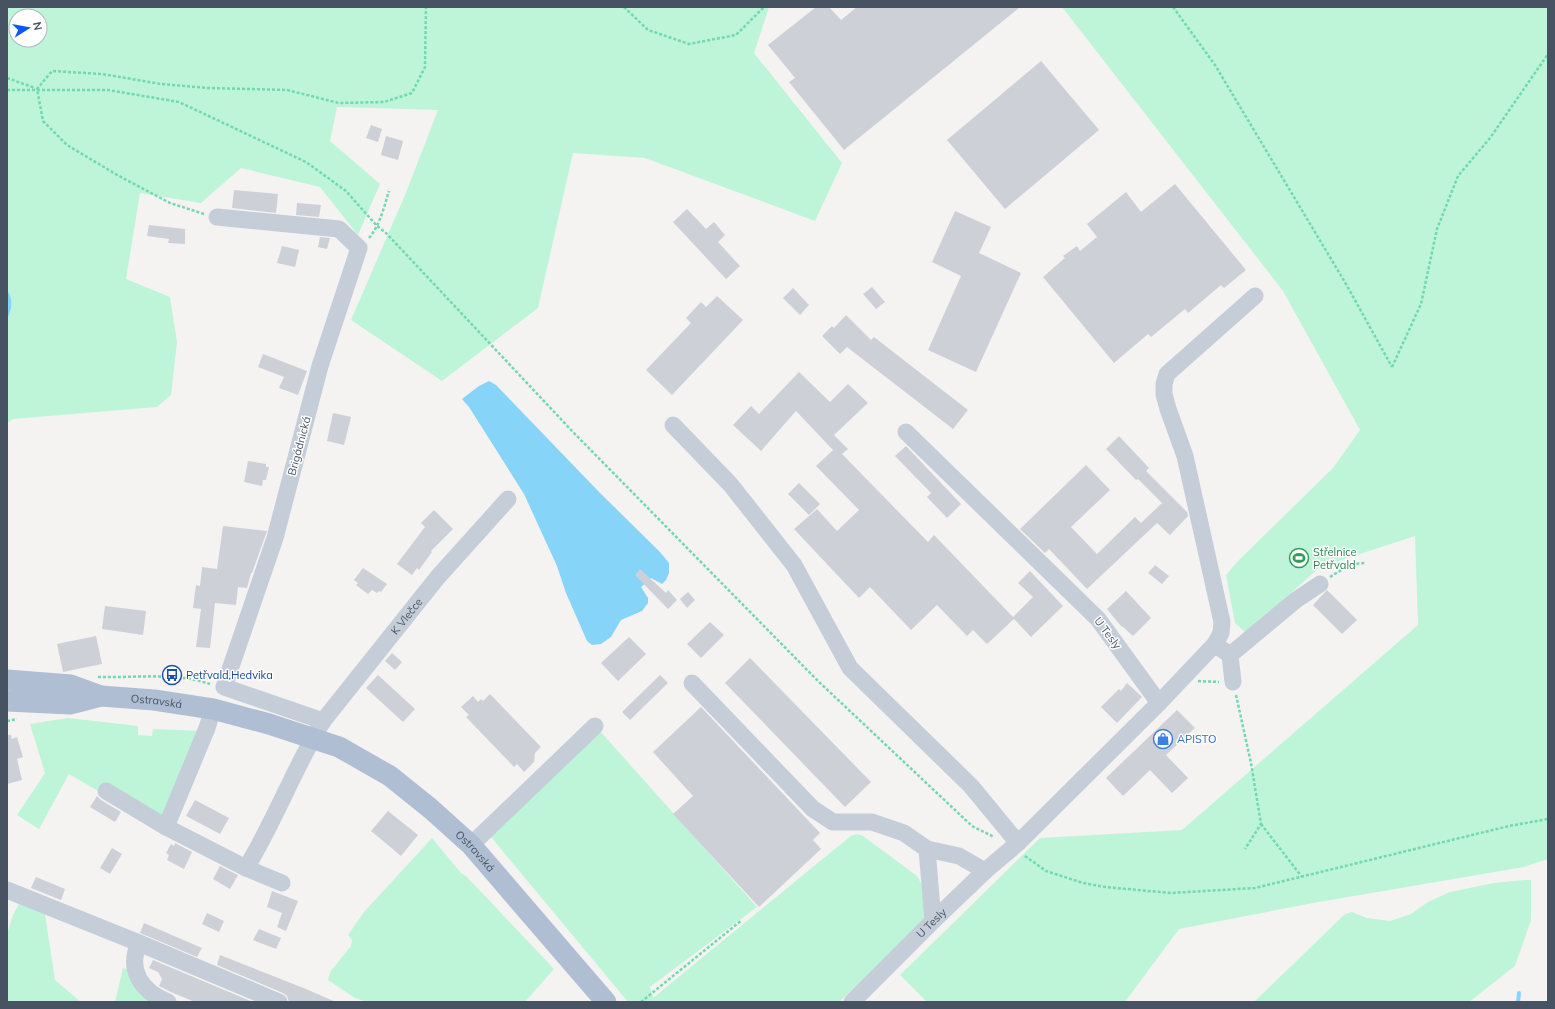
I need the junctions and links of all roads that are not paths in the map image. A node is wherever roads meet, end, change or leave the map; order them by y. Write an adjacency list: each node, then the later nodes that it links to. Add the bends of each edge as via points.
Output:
1 (217, 217): 17 (street, Brigádnická, via 339,229 359,248 320,366 275,538 224,687)
2 (1255, 296): 7 (street, via 1167,374 1164,384 1168,409 1186,456 1222,622 1221,633)
3 (673, 425): 21 (street, via 730,484 794,566 850,668 971,786)
4 (906, 432): 14 (street, U Tesly, via 1098,618)
5 (508, 499): 17 (street, K Vlečce, via 437,578)
6 (1320, 584): 8 (street, via 1296,600)
7 (1215, 644): 8 (street); 14 (street)
8 (1230, 654): 10 (street)
9 (7, 680): 12 (main road, Ostravská, via 71,684)
10 (1233, 682)
11 (692, 683): 22 (street, via 813,809 833,822 872,822 904,833)
12 (101, 696): 13 (main road, Ostravská, via 70,704); 15 (main road, Ostravská, via 154,700)
13 (7, 701)
14 (1159, 704): 21 (street, U Tesly)
15 (213, 709): 17 (main road, Ostravská, via 269,724); 19 (street)
16 (595, 726): 20 (street)
17 (317, 730): 20 (main road, Ostravská, via 339,747 390,776); 23 (street, via 261,844)
18 (106, 791): 19 (street)
19 (166, 827): 23 (street)
20 (471, 845): 31 (main road, Ostravská)
21 (1015, 845): 24 (street, U Tesly)
22 (927, 849): 24 (street, via 959,856); 27 (street)
23 (246, 868): 25 (street)
24 (985, 871): 27 (street, U Tesly)
25 (282, 883)
26 (7, 890): 28 (street)
27 (933, 921): 32 (street, U Tesly)
28 (139, 943): 29 (street, via 134,953 134,972 146,989); 30 (street)
29 (168, 1002)
30 (279, 1002)
31 (606, 1002)
32 (852, 1002)

